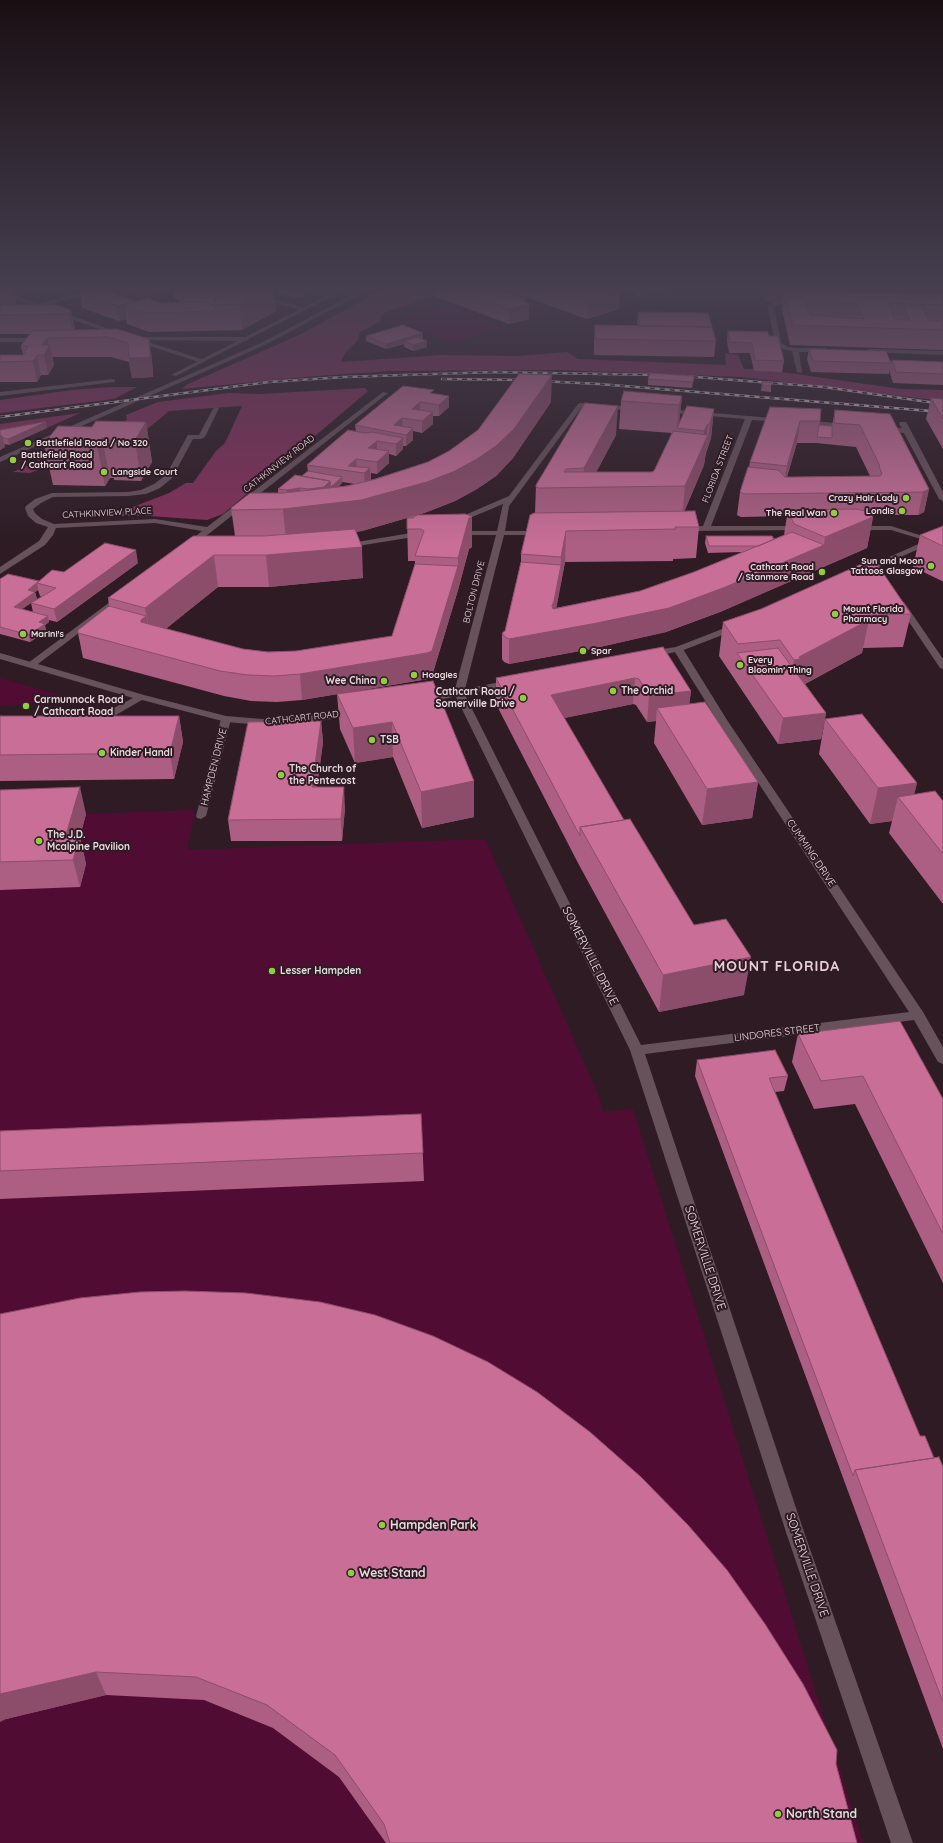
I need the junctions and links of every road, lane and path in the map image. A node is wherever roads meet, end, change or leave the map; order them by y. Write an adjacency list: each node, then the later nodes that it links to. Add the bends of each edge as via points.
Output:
1 (180, 372): 16 (street)
2 (199, 372): 16 (street)
3 (113, 382): 5 (street)
4 (385, 393): 26 (street, CATHKINVIEW ROAD)
5 (0, 394)
6 (216, 408): 21 (street, CATHKINVIEW PLACE, via 202,437 191,437 169,476 157,486 143,492 128,494 52,495 38,500 29,508 31,514 39,521)
7 (642, 410): 18 (street, BOLTON DRIVE, via 580,405)
8 (657, 411): 9 (street)
9 (749, 418): 10 (street); 22 (street, FLORIDA STREET)
10 (788, 421)
11 (796, 422): 13 (street)
12 (902, 423): 15 (street)
13 (859, 427)
14 (875, 428): 15 (street)
15 (907, 431): 19 (street)
16 (57, 434): 17 (street)
17 (0, 460)
18 (512, 497): 20 (street); 30 (street, BOLTON DRIVE, via 505,506)
19 (943, 499)
20 (449, 523)
21 (53, 526): 26 (street, CATHKINVIEW PLACE, via 155,521); 36 (street, CATHKINVIEW PLACE, via 42,543)
22 (706, 528): 23 (street); 25 (street)
23 (806, 528)
24 (844, 528): 32 (street, via 891,528)
25 (674, 529)
26 (209, 530): 34 (street, CATHKINVIEW ROAD)
27 (431, 531): 33 (street)
28 (547, 532): 30 (street)
29 (448, 533): 30 (street)
30 (500, 534): 48 (street, BOLTON DRIVE)
31 (943, 535): 32 (street)
32 (930, 540): 35 (street)
33 (337, 547)
34 (188, 552)
35 (870, 567): 37 (street); 38 (street)
36 (0, 571)
37 (850, 576)
38 (879, 577)
39 (130, 590): 45 (street)
40 (897, 599): 46 (street)
41 (746, 622): 42 (street)
42 (678, 649): 44 (street); 57 (street, CUMMING DRIVE, via 722,720)
43 (0, 656): 45 (street, CATHCART ROAD)
44 (640, 656)
45 (30, 665): 49 (street, CATHCART ROAD)
46 (943, 666)
47 (519, 681): 48 (street)
48 (459, 693): 50 (street); 58 (street, SOMERVILLE DRIVE)
49 (141, 697): 51 (street, CATHCART ROAD); 55 (street, via 110,714 83,722)
50 (412, 702)
51 (192, 710): 53 (street); 54 (street, CATHCART ROAD)
52 (365, 710): 54 (street, CATHCART ROAD, via 326,717 262,722)
53 (176, 718)
54 (226, 718): 56 (street, HAMPDEN DRIVE)
55 (99, 728)
56 (202, 816)
57 (918, 1015): 58 (street, LINDORES STREET); 59 (street, CUMMING DRIVE)
58 (637, 1050): 60 (street, SOMERVILLE DRIVE, via 795,1532)
59 (943, 1059)
60 (902, 1843)

